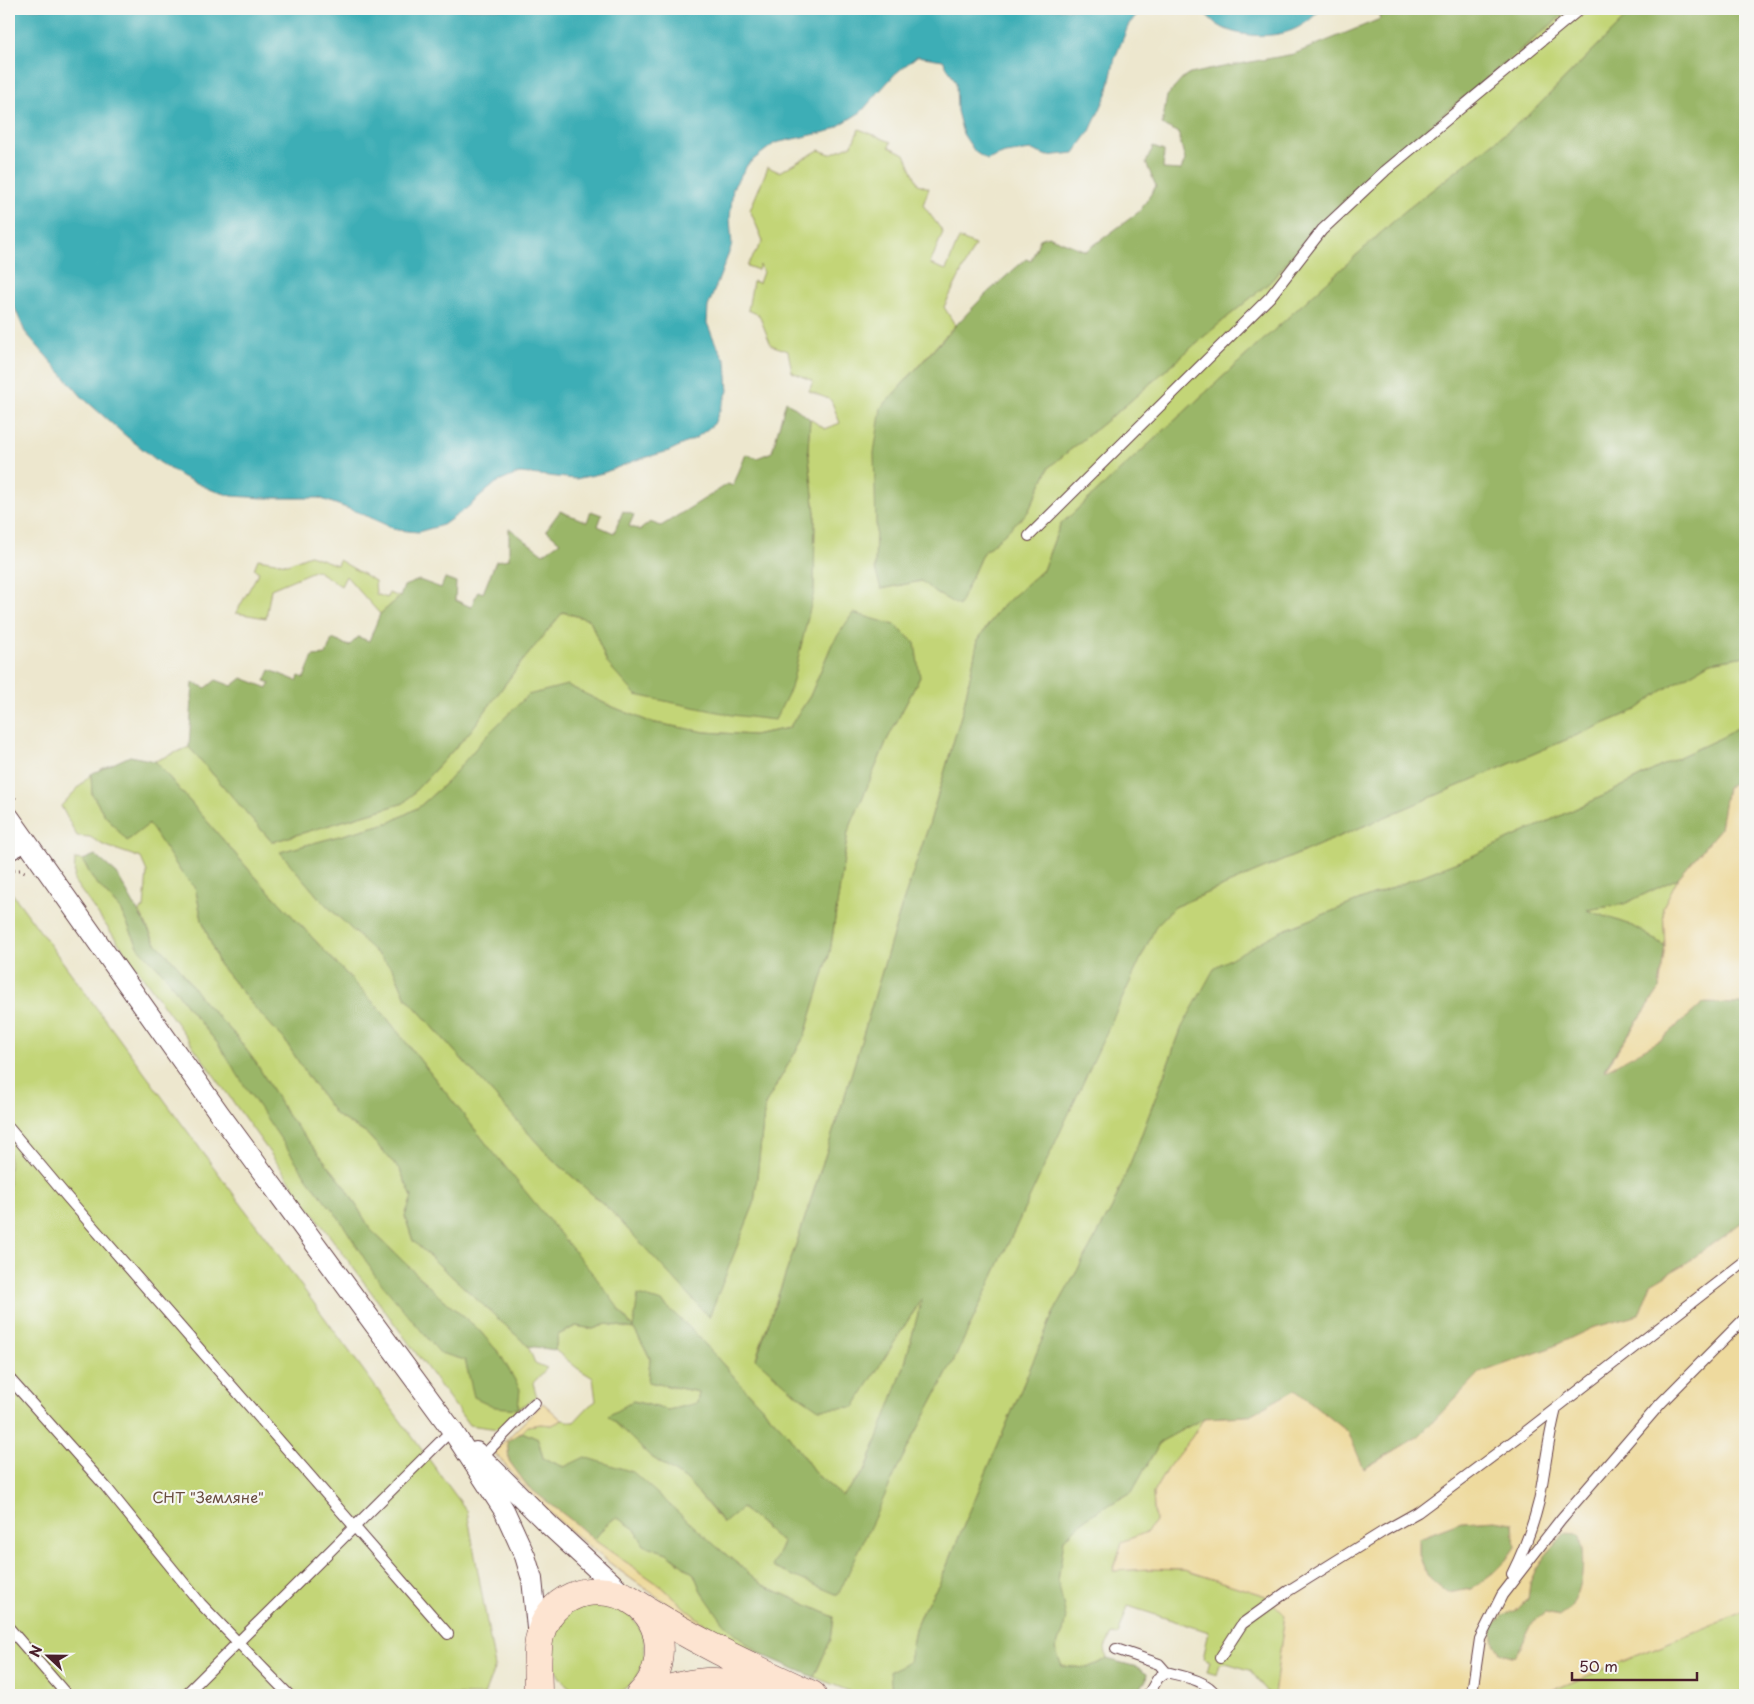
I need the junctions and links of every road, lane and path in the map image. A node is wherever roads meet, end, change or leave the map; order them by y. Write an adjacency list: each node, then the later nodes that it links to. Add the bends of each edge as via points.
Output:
1 (1580, 9): 2 (lane, via 1385,171 1322,230 1270,297)
2 (1029, 536)
3 (9, 817): 4 (street)
4 (17, 846): 11 (street, via 219,1113)
5 (9, 1128): 13 (lane)
6 (1745, 1261): 10 (lane)
7 (1745, 1318): 14 (lane, via 1661,1403 1561,1519)
8 (9, 1378): 18 (lane)
9 (535, 1403): 12 (lane)
10 (1556, 1409): 14 (lane, via 1539,1501 1525,1548); 21 (lane, via 1418,1512 1288,1591 1242,1624)
11 (452, 1430): 12 (street); 13 (lane); 19 (street, via 504,1510 525,1556 534,1592)
12 (482, 1457): 15 (street, via 550,1526)
13 (355, 1526): 17 (lane); 18 (lane)
14 (1502, 1595): 34 (lane, via 1480,1639)
15 (632, 1600): 19 (street, via 617,1593 594,1590 572,1596 553,1610 542,1631); 28 (street, via 650,1618 659,1647 654,1676); 31 (street, via 704,1644)
16 (9, 1628): 23 (lane)
17 (448, 1634)
18 (238, 1642): 24 (lane); 25 (lane)
19 (539, 1648): 26 (street); 27 (street, via 540,1667)
20 (1116, 1649): 22 (lane, via 1159,1664)
21 (1220, 1658)
22 (1166, 1672): 32 (lane, via 1158,1678); 33 (lane, via 1196,1681 1212,1689)
23 (67, 1695)
24 (186, 1695)
25 (290, 1695)
26 (538, 1695)
27 (558, 1695)
28 (640, 1695)
29 (651, 1695): 30 (street, via 680,1685 713,1681 750,1686)
30 (779, 1695)
31 (812, 1695)
32 (1148, 1695)
33 (1216, 1695)
34 (1474, 1695)

